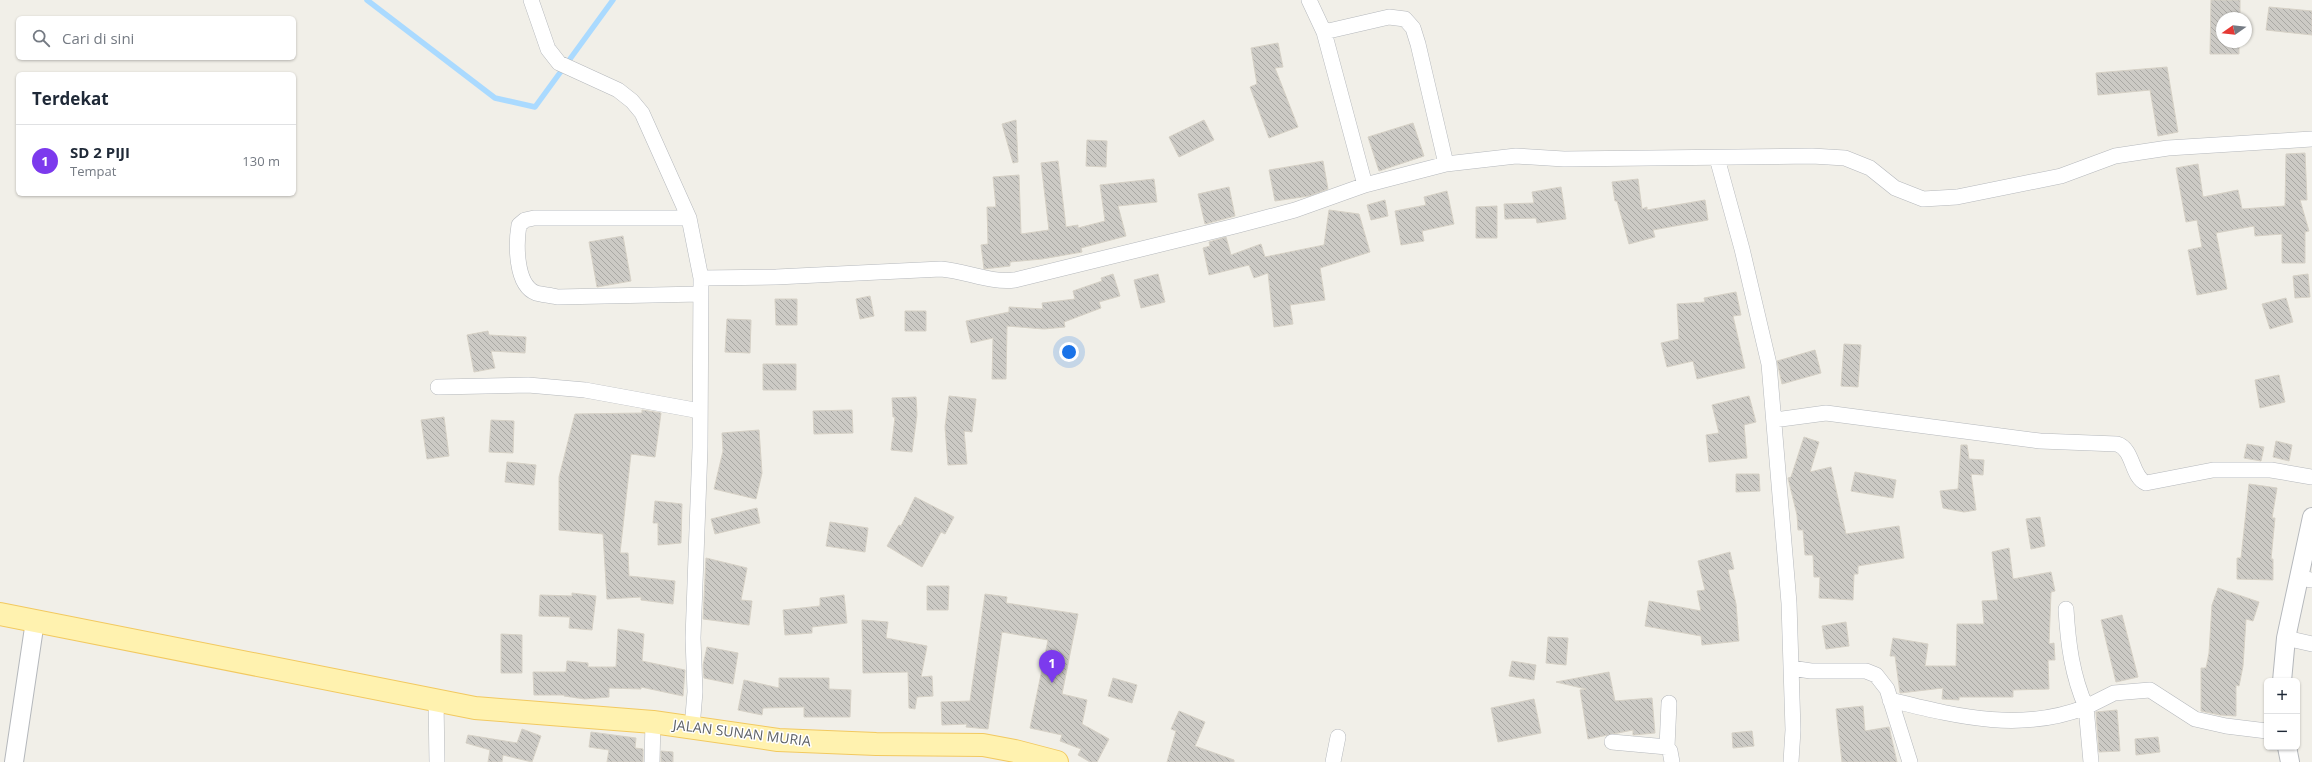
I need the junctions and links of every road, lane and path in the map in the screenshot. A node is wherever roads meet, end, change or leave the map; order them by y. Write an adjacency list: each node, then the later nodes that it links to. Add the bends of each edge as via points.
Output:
1 (531, 0): 8 (street, via 548,49 559,64 618,90 642,113)
2 (1309, 0): 3 (street)
3 (1324, 32): 6 (street, via 1389,17 1405,18 1413,28 1418,44); 7 (street)
4 (2312, 138): 5 (street, via 2168,148 2115,156 2061,176 1957,197 1923,198 1894,188 1870,168 1845,158)
5 (1717, 158): 6 (street, via 1564,159 1516,156); 13 (street, via 1742,249 1768,364)
6 (1446, 164): 7 (street)
7 (1365, 185): 9 (street, via 1295,210 1015,280 998,282 958,270 941,269)
8 (689, 218): 9 (street); 10 (street, via 525,220 519,225 517,238 519,267 525,284 535,292 557,297)
9 (701, 278): 10 (street)
10 (701, 294): 12 (street)
11 (438, 387): 12 (street, via 528,385 585,390)
12 (700, 412): 29 (street, via 693,638 695,692)
13 (1774, 420): 14 (street, via 1826,413 2040,441 2117,444 2126,450 2139,476 2146,483 2213,470 2271,470); 22 (street, via 1789,603)
14 (2312, 478)
15 (2312, 517): 16 (street)
16 (2306, 579): 20 (street)
17 (2066, 609): 27 (street, via 2068,646 2078,687)
18 (0, 614): 19 (main road, JALAN SUNAN MURIA)
19 (36, 621): 24 (main road, JALAN SUNAN MURIA); 35 (street)
20 (2286, 638): 21 (street); 23 (street)
21 (2312, 644)
22 (1791, 668): 25 (street, via 1811,672 1866,671 1882,681); 41 (street)
23 (2282, 678)
24 (436, 700): 28 (main road, JALAN SUNAN MURIA, via 475,708); 36 (street)
25 (1890, 700): 27 (street, via 1958,717 2000,721 2062,716); 42 (street)
26 (1669, 703): 33 (street)
27 (2086, 707): 30 (street, via 2114,693 2150,690 2195,719); 43 (street)
28 (653, 722): 29 (main road, JALAN SUNAN MURIA); 37 (street)
29 (692, 728): 38 (main road, JALAN SUNAN MURIA, via 778,740 983,745)
30 (2264, 731)
31 (1338, 736): 39 (street)
32 (1612, 742): 33 (street)
33 (1666, 747): 40 (street, via 1670,751)
34 (2288, 750): 44 (street)
35 (14, 762)
36 (437, 762)
37 (652, 762)
38 (1057, 762)
39 (1333, 762)
40 (1672, 762)
41 (1791, 762)
42 (1910, 762)
43 (2091, 762)
44 (2290, 762)

